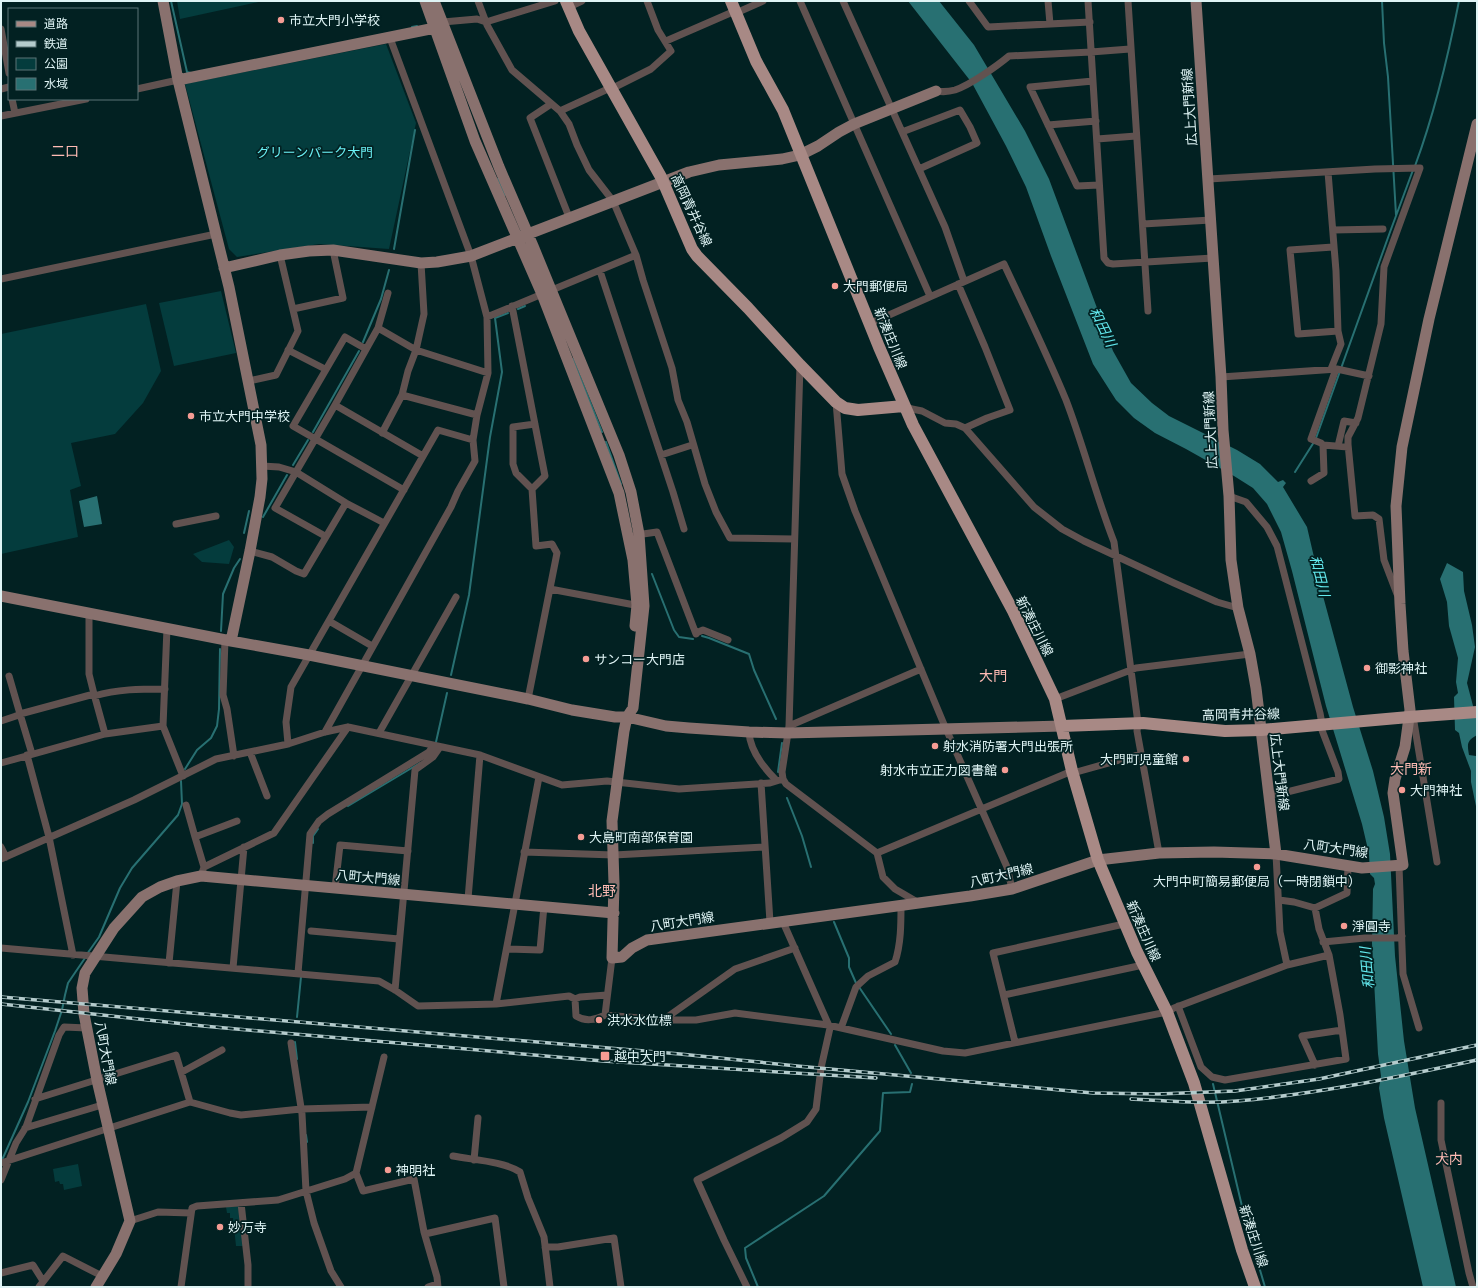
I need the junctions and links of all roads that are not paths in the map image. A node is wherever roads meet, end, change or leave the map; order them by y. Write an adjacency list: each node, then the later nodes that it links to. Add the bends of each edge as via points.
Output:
1 (162, 1): 28 (street)
2 (425, 1): 21 (street)
3 (434, 1): 21 (street)
4 (478, 1): 18 (street)
5 (555, 1): 18 (street)
6 (582, 1): 16 (street)
7 (647, 1): 24 (street, via 660,36)
8 (763, 1): 17 (street)
9 (800, 1): 41 (street)
10 (843, 1): 36 (street)
11 (969, 1): 20 (street, via 988,27)
12 (1048, 1): 20 (street)
13 (1088, 1): 19 (street)
14 (1128, 1): 25 (street)
15 (1196, 1): 50 (street, 広上大門新線)
16 (567, 4): 31 (main road, 高岡青井谷線)
17 (734, 8): 24 (street); 47 (main road, 新湊庄川線, via 756,61 783,110)
18 (486, 22): 21 (street, via 477,19); 35 (street, via 512,70)
19 (1090, 22): 20 (street); 26 (street)
20 (1050, 24)
21 (439, 25): 23 (street); 60 (street, via 473,134)
22 (1, 28): 27 (street)
23 (390, 38): 28 (street); 65 (street)
24 (666, 41): 31 (street, via 671,51 651,70)
25 (1130, 49): 26 (street); 45 (street)
26 (1091, 52): 29 (street); 32 (street, via 1009,56 963,86 945,92)
27 (8, 67)
28 (178, 80): 30 (street); 59 (street)
29 (1093, 81): 40 (street); 43 (street, via 1030,87)
30 (138, 89)
31 (610, 89): 37 (street); 51 (main road, 高岡青井谷線)
32 (936, 91): 36 (street)
33 (12, 100): 38 (street)
34 (81, 100): 38 (street)
35 (551, 104): 37 (street); 54 (street, via 530,118)
36 (892, 110): 41 (street); 44 (street)
37 (560, 111): 53 (street, via 569,124 589,170)
38 (15, 113): 39 (street)
39 (1, 116)
40 (1096, 121): 43 (street); 46 (street)
41 (854, 124): 47 (street); 75 (street)
42 (1477, 124): 129 (street, via 1429,318 1402,447 1396,506)
43 (1048, 125): 52 (street, via 1077,186)
44 (902, 132): 48 (street); 48 (street, via 960,110 970,127 977,143)
45 (1136, 136): 46 (street); 56 (street)
46 (1097, 139): 52 (street)
47 (800, 154): 51 (street, via 782,159 719,165); 80 (main road, 新湊庄川線)
48 (919, 169): 72 (street, via 945,227)
49 (1328, 172): 50 (street); 58 (street); 90 (street, via 1420,168 1384,267 1380,324)
50 (1209, 179): 55 (street, 広上大門新線)
51 (664, 181): 53 (street); 86 (main road, 高岡青井谷線, via 692,249)
52 (1099, 185): 67 (street, via 1104,258 1113,264)
53 (613, 201): 54 (street); 64 (street)
54 (569, 217): 60 (street)
55 (1211, 220): 56 (street); 66 (street, 広上大門新線)
56 (1143, 224): 67 (street)
57 (1383, 229): 58 (street)
58 (1333, 230): 61 (street)
59 (216, 234): 69 (street); 71 (street)
60 (522, 235): 65 (street); 73 (street)
61 (1334, 247): 82 (street); 82 (street, via 1290,250 1298,334)
62 (333, 250): 63 (street); 68 (street); 77 (street, via 343,298)
63 (280, 255): 69 (street); 77 (street)
64 (636, 255): 70 (street); 104 (street, via 672,368 678,400)
65 (471, 256): 68 (street); 79 (street)
66 (1213, 258): 67 (street); 91 (street, 広上大門新線)
67 (1145, 262): 78 (street)
68 (421, 263): 85 (street, via 424,314)
69 (224, 268): 92 (street)
70 (600, 271): 73 (street); 108 (street)
71 (1, 279)
72 (961, 283): 75 (street); 100 (street, via 1010,410); 125 (street, via 1004,264 1066,399)
73 (546, 292): 76 (street); 121 (street, via 619,456 631,492)
74 (388, 293): 81 (street)
75 (930, 296): 80 (street)
76 (512, 306): 79 (street); 99 (street)
77 (293, 309): 84 (street, via 298,331)
78 (1148, 311)
79 (487, 317): 89 (street)
80 (870, 323): 96 (main road, 新湊庄川線)
81 (378, 328): 83 (street); 85 (street)
82 (1338, 330): 88 (street, via 1341,344)
83 (366, 348): 87 (street, via 345,337); 95 (street)
84 (288, 350): 87 (street); 92 (street, via 276,375)
85 (416, 350): 89 (street); 93 (street)
86 (800, 365): 94 (main road, 高岡青井谷線); 123 (street)
87 (325, 369): 102 (street, via 293,426)
88 (1337, 369): 90 (street); 91 (street); 105 (street, via 1311,439)
89 (488, 373): 97 (street)
90 (1368, 376): 98 (street)
91 (1221, 377): 115 (street, 広上大門新線)
92 (249, 381): 110 (street, via 261,445)
93 (402, 395): 97 (street); 101 (street)
94 (836, 402): 96 (main road, 高岡青井谷線, via 845,408 858,410); 141 (street, via 842,474)
95 (335, 405): 101 (street); 102 (street)
96 (904, 406): 100 (street, via 922,411 950,425 956,424); 147 (main road, 新湊庄川線)
97 (477, 415): 103 (street)
98 (1356, 423): 106 (street, via 1344,421); 107 (street, via 1348,437)
99 (535, 424): 113 (street, via 545,476); 113 (street, via 513,427 513,464 516,473)
100 (965, 428): 125 (street, via 1034,507 1084,541)
101 (382, 433): 109 (street)
102 (316, 439): 111 (street); 114 (street)
103 (473, 440): 109 (street, via 438,430); 137 (street, via 475,461)
104 (692, 444): 108 (street); 123 (street, via 716,512 730,538)
105 (1324, 445): 106 (street); 112 (street, via 1324,473)
106 (1338, 446): 107 (street)
107 (1348, 447): 129 (street, via 1356,516 1373,515 1379,519 1384,560)
108 (661, 455): 120 (street)
109 (423, 456): 114 (street)
110 (262, 466): 111 (street); 124 (street, via 260,497)
111 (296, 472): 116 (street); 122 (street, via 275,508)
112 (1312, 481)
113 (532, 489): 126 (street, via 536,546 552,544 557,553)
114 (404, 490): 118 (street)
115 (1228, 492): 131 (street, 広上大門新線, via 1231,560); 155 (street, via 1246,502 1267,527 1276,546)
116 (346, 503): 118 (street); 122 (street)
117 (216, 516): 119 (street)
118 (384, 523): 133 (street)
119 (176, 524)
120 (684, 530)
121 (634, 535): 130 (street, via 633,560); 135 (street, via 657,532 696,634 703,630)
122 (325, 536): 124 (street, via 304,574 272,557)
123 (794, 539): 160 (street)
124 (250, 551): 136 (street)
125 (1117, 556): 131 (street, via 1217,602); 142 (street)
126 (550, 589): 130 (street); 148 (street)
127 (1, 596): 132 (street)
128 (456, 597): 144 (street)
129 (1400, 604): 151 (street, via 1410,710)
130 (640, 606): 152 (street, via 632,676 625,706)
131 (1238, 608): 138 (street, 広上大門新線)
132 (89, 613): 134 (street); 146 (street, via 89,674)
133 (329, 621): 137 (street); 139 (street)
134 (167, 628): 136 (street); 145 (street)
135 (728, 640)
136 (228, 641): 139 (street); 173 (street, via 223,695)
137 (372, 646): 140 (street)
138 (1250, 654): 142 (street); 161 (street, 広上大門新線)
139 (309, 655): 140 (street); 166 (street, via 291,687 286,722)
140 (361, 666): 144 (street); 162 (street)
141 (921, 669): 159 (street); 160 (street)
142 (1130, 670): 147 (street); 154 (street)
143 (9, 676): 150 (street)
144 (412, 676): 148 (street); 164 (street)
145 (165, 689): 146 (street, via 134,689); 156 (street)
146 (94, 695): 150 (street); 165 (street)
147 (1055, 698): 157 (main road, 新湊庄川線)
148 (528, 699): 152 (street, via 572,710)
149 (1477, 712): 151 (main road, 高岡青井谷線)
150 (20, 714): 153 (street); 171 (street)
151 (1414, 716): 155 (main road, 高岡青井谷線); 199 (street); 201 (street, via 1393,793 1403,865)
152 (627, 717): 163 (street, via 666,726); 179 (street)
153 (1, 721)
154 (1138, 723): 157 (main road, 高岡青井谷線); 161 (main road, 高岡青井谷線, via 1225,731); 170 (street)
155 (1322, 724): 161 (main road, 高岡青井谷線); 181 (street, via 1339,780)
156 (163, 726): 165 (street); 176 (street)
157 (1062, 726): 159 (street); 175 (main road, 新湊庄川線)
158 (348, 727): 162 (street); 164 (street); 189 (street, via 274,833)
159 (946, 728): 160 (street); 184 (street)
160 (789, 729): 163 (street); 178 (street)
161 (1261, 730): 181 (street, 広上大門新線)
162 (325, 732): 166 (street)
163 (749, 732): 178 (street, via 749,739 763,767)
164 (379, 733): 167 (street)
165 (105, 734): 171 (street)
166 (288, 744): 169 (street)
167 (431, 745): 168 (street); 205 (street, via 429,752 319,821 310,834)
168 (440, 747): 172 (street); 191 (street, via 433,757 414,770)
169 (250, 752): 173 (street); 182 (street)
170 (1141, 754): 175 (street); 194 (street)
171 (30, 755): 174 (street); 186 (street)
172 (480, 755): 177 (street); 209 (street)
173 (234, 756): 176 (street, via 216,759)
174 (1, 763)
175 (1073, 772): 184 (street); 198 (main road, 新湊庄川線)
176 (183, 776): 186 (street)
177 (538, 777): 179 (street, via 562,785); 192 (street)
178 (779, 780): 180 (street); 193 (street)
179 (616, 782): 180 (street, via 679,789); 196 (street, via 612,821)
180 (761, 783): 190 (street)
181 (1269, 795): 195 (street, 広上大門新線)
182 (267, 796)
183 (186, 805): 187 (street)
184 (981, 809): 193 (street); 207 (street, via 1007,867)
185 (236, 821): 187 (street)
186 (49, 837): 197 (street); 227 (street)
187 (195, 837): 202 (street)
188 (1, 847): 197 (street)
189 (244, 847): 202 (street); 203 (street)
190 (764, 847): 196 (street); 217 (street)
191 (408, 851): 206 (street, via 340,845); 208 (street)
192 (524, 852): 196 (street); 212 (street)
193 (877, 853): 211 (street, via 885,880)
194 (1159, 853): 195 (street, 八町大門線); 198 (street, 八町大門線)
195 (1276, 854): 200 (street, 八町大門線); 210 (street)
196 (614, 855): 216 (street)
197 (4, 858)
198 (1098, 860): 207 (street, 八町大門線); 219 (main road, 新湊庄川線)
199 (1437, 862)
200 (1348, 866): 201 (street, 八町大門線); 215 (street, via 1347,893)
201 (1399, 866): 221 (street)
202 (203, 871): 203 (street, 八町大門線); 204 (street, 八町大門線)
203 (242, 880): 205 (street, 八町大門線); 234 (street)
204 (177, 881): 229 (street, 八町大門線, via 160,887 142,898 114,928); 231 (street)
205 (305, 885): 206 (street, 八町大門線); 235 (street)
206 (335, 888): 208 (street, 八町大門線)
207 (1012, 888): 211 (street, 八町大門線)
208 (404, 894): 209 (street, 八町大門線); 222 (street)
209 (468, 899): 212 (street, 八町大門線)
210 (1279, 900): 215 (street); 233 (street, via 1280,932)
211 (919, 903): 213 (street, 八町大門線)
212 (514, 904): 214 (street, 八町大門線); 226 (street)
213 (901, 905): 218 (street, 八町大門線); 247 (street, via 900,934 895,962 868,976 856,987)
214 (544, 906): 216 (street, 八町大門線); 226 (street, via 540,950)
215 (1315, 908): 223 (street)
216 (614, 913): 230 (street)
217 (770, 922): 218 (street, 八町大門線); 230 (street, 八町大門線, via 647,940 622,957)
218 (783, 922): 225 (street)
219 (1124, 924): 232 (main road, 新湊庄川線); 238 (street, via 993,953)
220 (311, 931): 222 (street)
221 (1400, 937): 223 (street); 248 (street, via 1403,974)
222 (400, 938): 236 (street)
223 (1323, 942): 228 (street)
224 (1, 948): 227 (street)
225 (795, 948): 244 (street, via 735,969); 245 (street)
226 (507, 949): 240 (street)
227 (73, 955): 229 (street)
228 (1329, 955): 233 (street); 249 (street)
229 (96, 957): 231 (street); 246 (street, 八町大門線, via 85,973 82,988)
230 (612, 958): 237 (street)
231 (169, 963): 234 (street)
232 (1143, 965): 238 (street); 242 (main road, 新湊庄川線)
233 (1287, 965): 241 (street)
234 (233, 968): 235 (street)
235 (298, 973): 236 (street, via 379,981)
236 (395, 990): 240 (street, via 418,1006)
237 (607, 995): 239 (street); 243 (street)
238 (1004, 995): 250 (street)
239 (575, 999): 240 (street, via 569,996); 243 (street, via 576,1016 583,1020 597,1019)
240 (496, 1004)
241 (1178, 1006): 242 (street); 254 (street, via 1201,1067 1212,1077 1225,1080)
242 (1166, 1012): 250 (street); 290 (main road, 新湊庄川線, via 1194,1084)
243 (605, 1015): 244 (street)
244 (663, 1020): 245 (street, via 696,1020 735,1013)
245 (828, 1025): 247 (street); 289 (street, via 830,1028 816,1109 807,1122 781,1138 697,1180)
246 (87, 1028): 256 (street, 八町大門線); 257 (street, via 64,1027)
247 (841, 1028): 250 (street, via 965,1053)
248 (1419, 1028)
249 (1342, 1030): 254 (street, via 1346,1059); 254 (street, via 1302,1036)
250 (1015, 1042)
251 (291, 1043): 262 (street)
252 (222, 1050): 255 (street)
253 (384, 1057): 261 (street)
254 (1315, 1064)
255 (182, 1072): 256 (street, via 176,1055); 258 (street)
256 (97, 1080): 257 (street); 260 (street, 八町大門線)
257 (36, 1098): 264 (street)
258 (190, 1102): 262 (street, via 241,1115); 265 (street)
259 (1441, 1103): 291 (street, via 1441,1140)
260 (102, 1105): 264 (street); 265 (street, 八町大門線)
261 (372, 1107): 262 (street); 269 (street)
262 (301, 1110): 271 (street)
263 (478, 1118): 267 (street)
264 (25, 1128): 268 (street)
265 (108, 1129): 268 (street); 274 (street, 八町大門線)
266 (453, 1156): 267 (street)
267 (474, 1160): 276 (street, via 520,1172 544,1237)
268 (5, 1162): 270 (street)
269 (356, 1173): 271 (street, via 346,1179); 275 (street, via 363,1191 414,1179)
270 (1, 1180)
271 (306, 1191): 272 (street, via 278,1200); 284 (street, via 331,1271)
272 (241, 1203): 273 (street, via 197,1206 192,1208); 283 (street)
273 (191, 1213): 274 (street, via 158,1212); 282 (street)
274 (130, 1221): 278 (street, via 116,1254)
275 (425, 1234): 280 (street); 286 (street, via 495,1218)
276 (545, 1247): 287 (street); 288 (street, via 614,1238)
277 (1, 1273): 279 (street, via 33,1265)
278 (102, 1276): 279 (street, via 62,1256); 281 (street)
279 (41, 1284)
280 (437, 1286): 285 (street)
281 (96, 1287)
282 (181, 1287)
283 (248, 1287)
284 (342, 1287)
285 (428, 1287)
286 (504, 1287)
287 (550, 1287)
288 (621, 1287)
289 (747, 1287)
290 (1255, 1287)
291 (1473, 1287)

